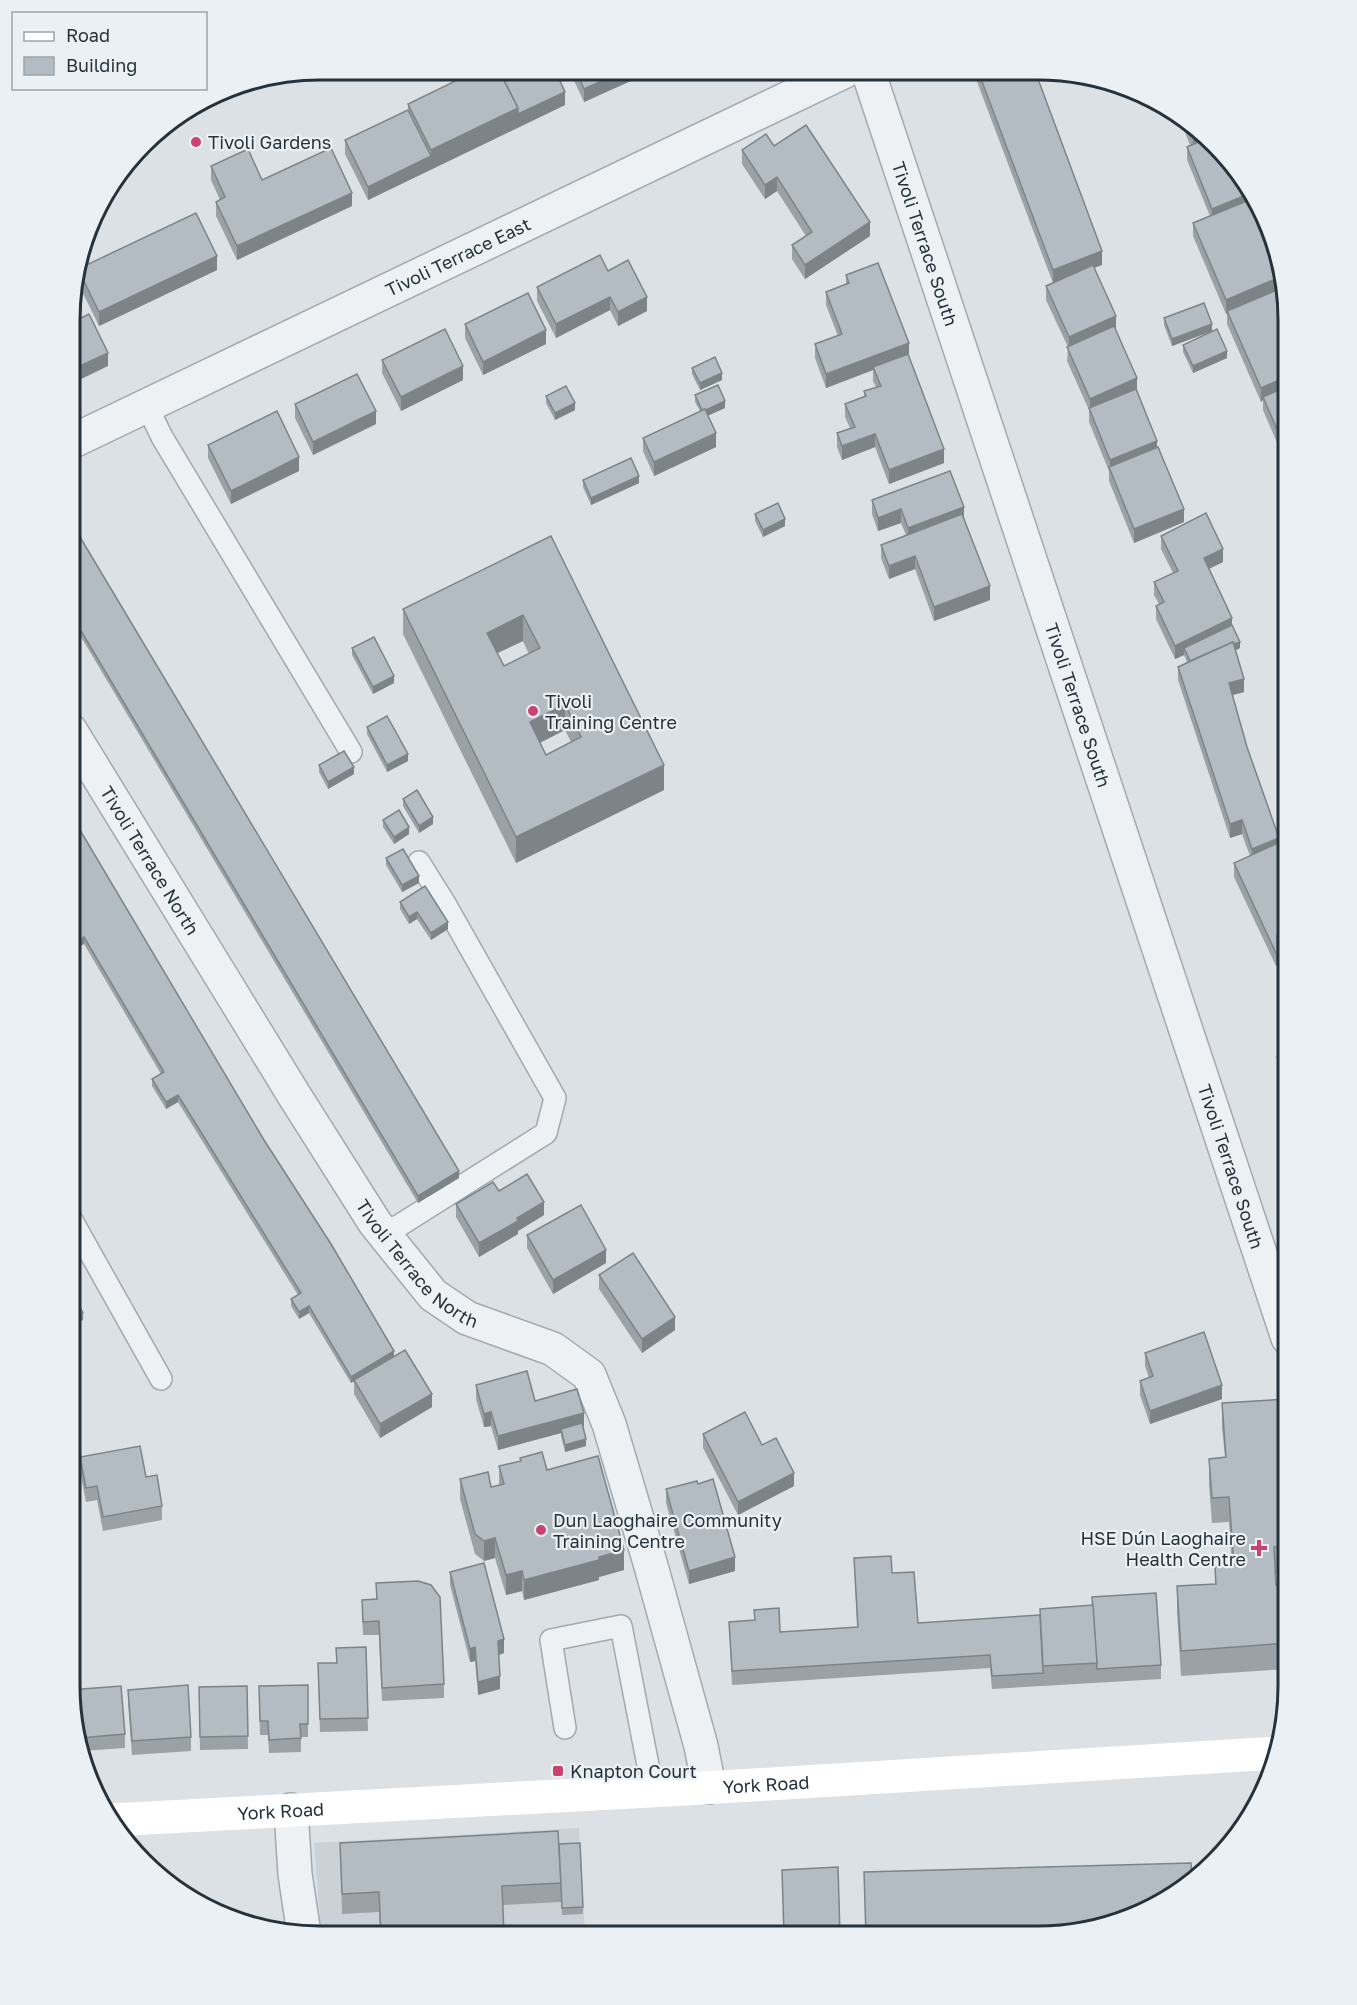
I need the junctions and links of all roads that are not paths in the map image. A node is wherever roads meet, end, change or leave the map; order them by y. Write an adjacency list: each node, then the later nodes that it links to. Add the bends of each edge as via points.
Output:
1 (824, 80): 3 (street, Tivoli Terrace East)
2 (871, 80): 10 (street, Tivoli Terrace South)
3 (147, 406): 4 (street, Tivoli Terrace East); 6 (lane)
4 (80, 438)
5 (80, 746): 8 (street, Tivoli Terrace North, via 294,1095)
6 (351, 752)
7 (419, 862): 8 (lane, via 555,1098 546,1133)
8 (384, 1233): 14 (street, Tivoli Terrace North, via 433,1295 467,1318 553,1349 589,1375 609,1424 642,1534)
9 (80, 1235): 11 (lane)
10 (1278, 1308)
11 (161, 1380)
12 (565, 1728): 15 (lane, via 550,1640 621,1626)
13 (1268, 1754): 14 (main road, York Road)
14 (709, 1787): 15 (main road, York Road)
15 (653, 1791): 16 (main road, York Road)
16 (291, 1810): 17 (main road, York Road); 18 (street)
17 (120, 1819)
18 (303, 1925)

